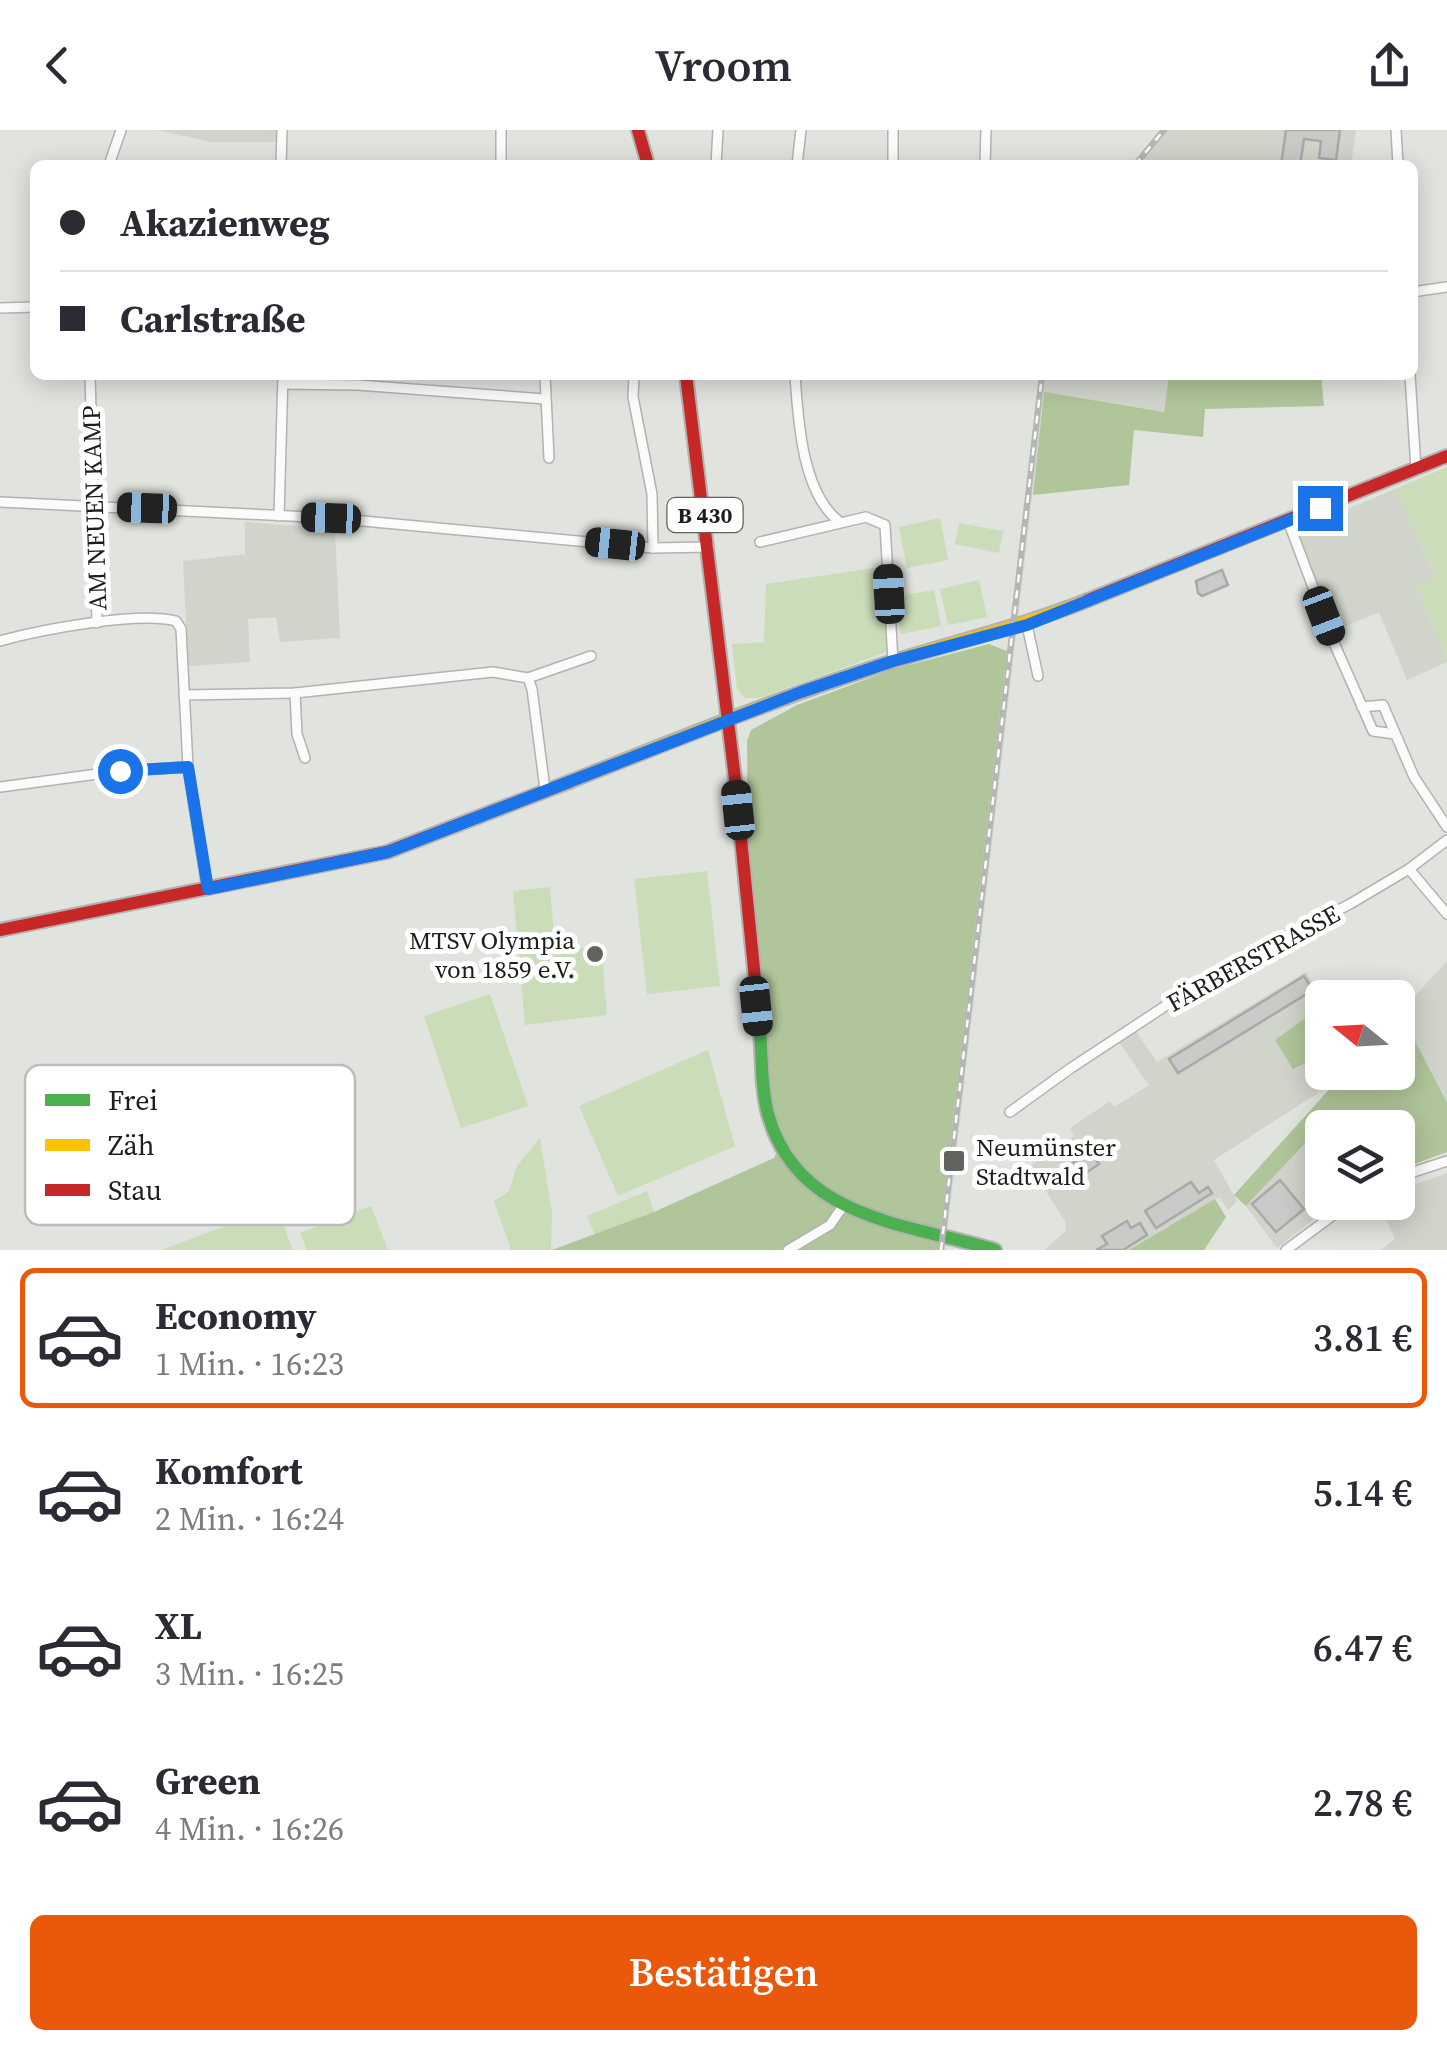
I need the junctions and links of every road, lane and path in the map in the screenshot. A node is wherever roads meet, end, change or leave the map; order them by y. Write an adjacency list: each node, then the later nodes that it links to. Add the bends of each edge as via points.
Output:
1 (121, 130): 11 (street)
2 (282, 130): 12 (street)
3 (501, 130): 13 (street)
4 (638, 130): 14 (street)
5 (649, 130): 15 (street)
6 (718, 130): 16 (street)
7 (801, 130): 17 (street)
8 (893, 130): 18 (street)
9 (986, 130): 19 (street)
10 (1396, 130): 20 (street)
11 (111, 160)
12 (281, 160)
13 (500, 160)
14 (650, 160)
15 (652, 160)
16 (716, 160)
17 (798, 160)
18 (892, 160)
19 (985, 160)
20 (1398, 160)
21 (1447, 287): 22 (street)
22 (1418, 291)
23 (30, 307): 24 (street)
24 (0, 308)
25 (90, 380): 38 (street, AM NEUEN KAMP)
26 (284, 380): 39 (street)
27 (297, 380): 33 (street)
28 (545, 380): 33 (street)
29 (634, 380): 44 (street, via 652,494)
30 (687, 380): 43 (street, B 430)
31 (796, 380): 41 (street, via 820,502)
32 (1410, 380): 36 (street)
33 (545, 399): 35 (street)
34 (1447, 456): 36 (street)
35 (549, 458)
36 (1416, 469): 40 (street)
37 (0, 502): 38 (street)
38 (92, 506): 39 (street); 45 (street, AM NEUEN KAMP)
39 (279, 516): 44 (street)
40 (1288, 521): 46 (street); 54 (street)
41 (840, 522): 42 (street); 49 (street, via 866,517 885,524)
42 (760, 542)
43 (709, 547): 44 (street); 55 (street, B 430)
44 (653, 548)
45 (97, 622): 47 (street); 53 (street, AM NEUEN KAMP, via 176,621)
46 (1027, 625): 49 (street); 50 (street)
47 (0, 641)
48 (592, 656): 51 (street)
49 (893, 661): 55 (street)
50 (1038, 676)
51 (528, 678): 52 (street, via 494,672); 60 (street)
52 (296, 693): 53 (street); 57 (street, via 296,734)
53 (184, 695): 58 (street)
54 (1362, 707): 56 (street, via 1373,732); 56 (street, via 1384,704)
55 (727, 719): 60 (street); 70 (street, B 430, via 768,1113 789,1164)
56 (1395, 734): 61 (street)
57 (305, 758)
58 (188, 767): 59 (street); 64 (street)
59 (0, 787)
60 (545, 790): 64 (street, via 388,852)
61 (1447, 826)
62 (1447, 840): 63 (street, FÄRBERSTRASSE)
63 (1409, 869): 65 (street); 67 (street, FÄRBERSTRASSE, via 1217,972)
64 (208, 889): 66 (street)
65 (1447, 914)
66 (0, 930)
67 (1010, 1112)
68 (1447, 1161): 69 (street)
69 (1415, 1171)
70 (841, 1209): 72 (street, via 830,1225); 73 (street, B 430)
71 (1326, 1220): 74 (street)
72 (788, 1250)
73 (994, 1250)
74 (1286, 1250)

